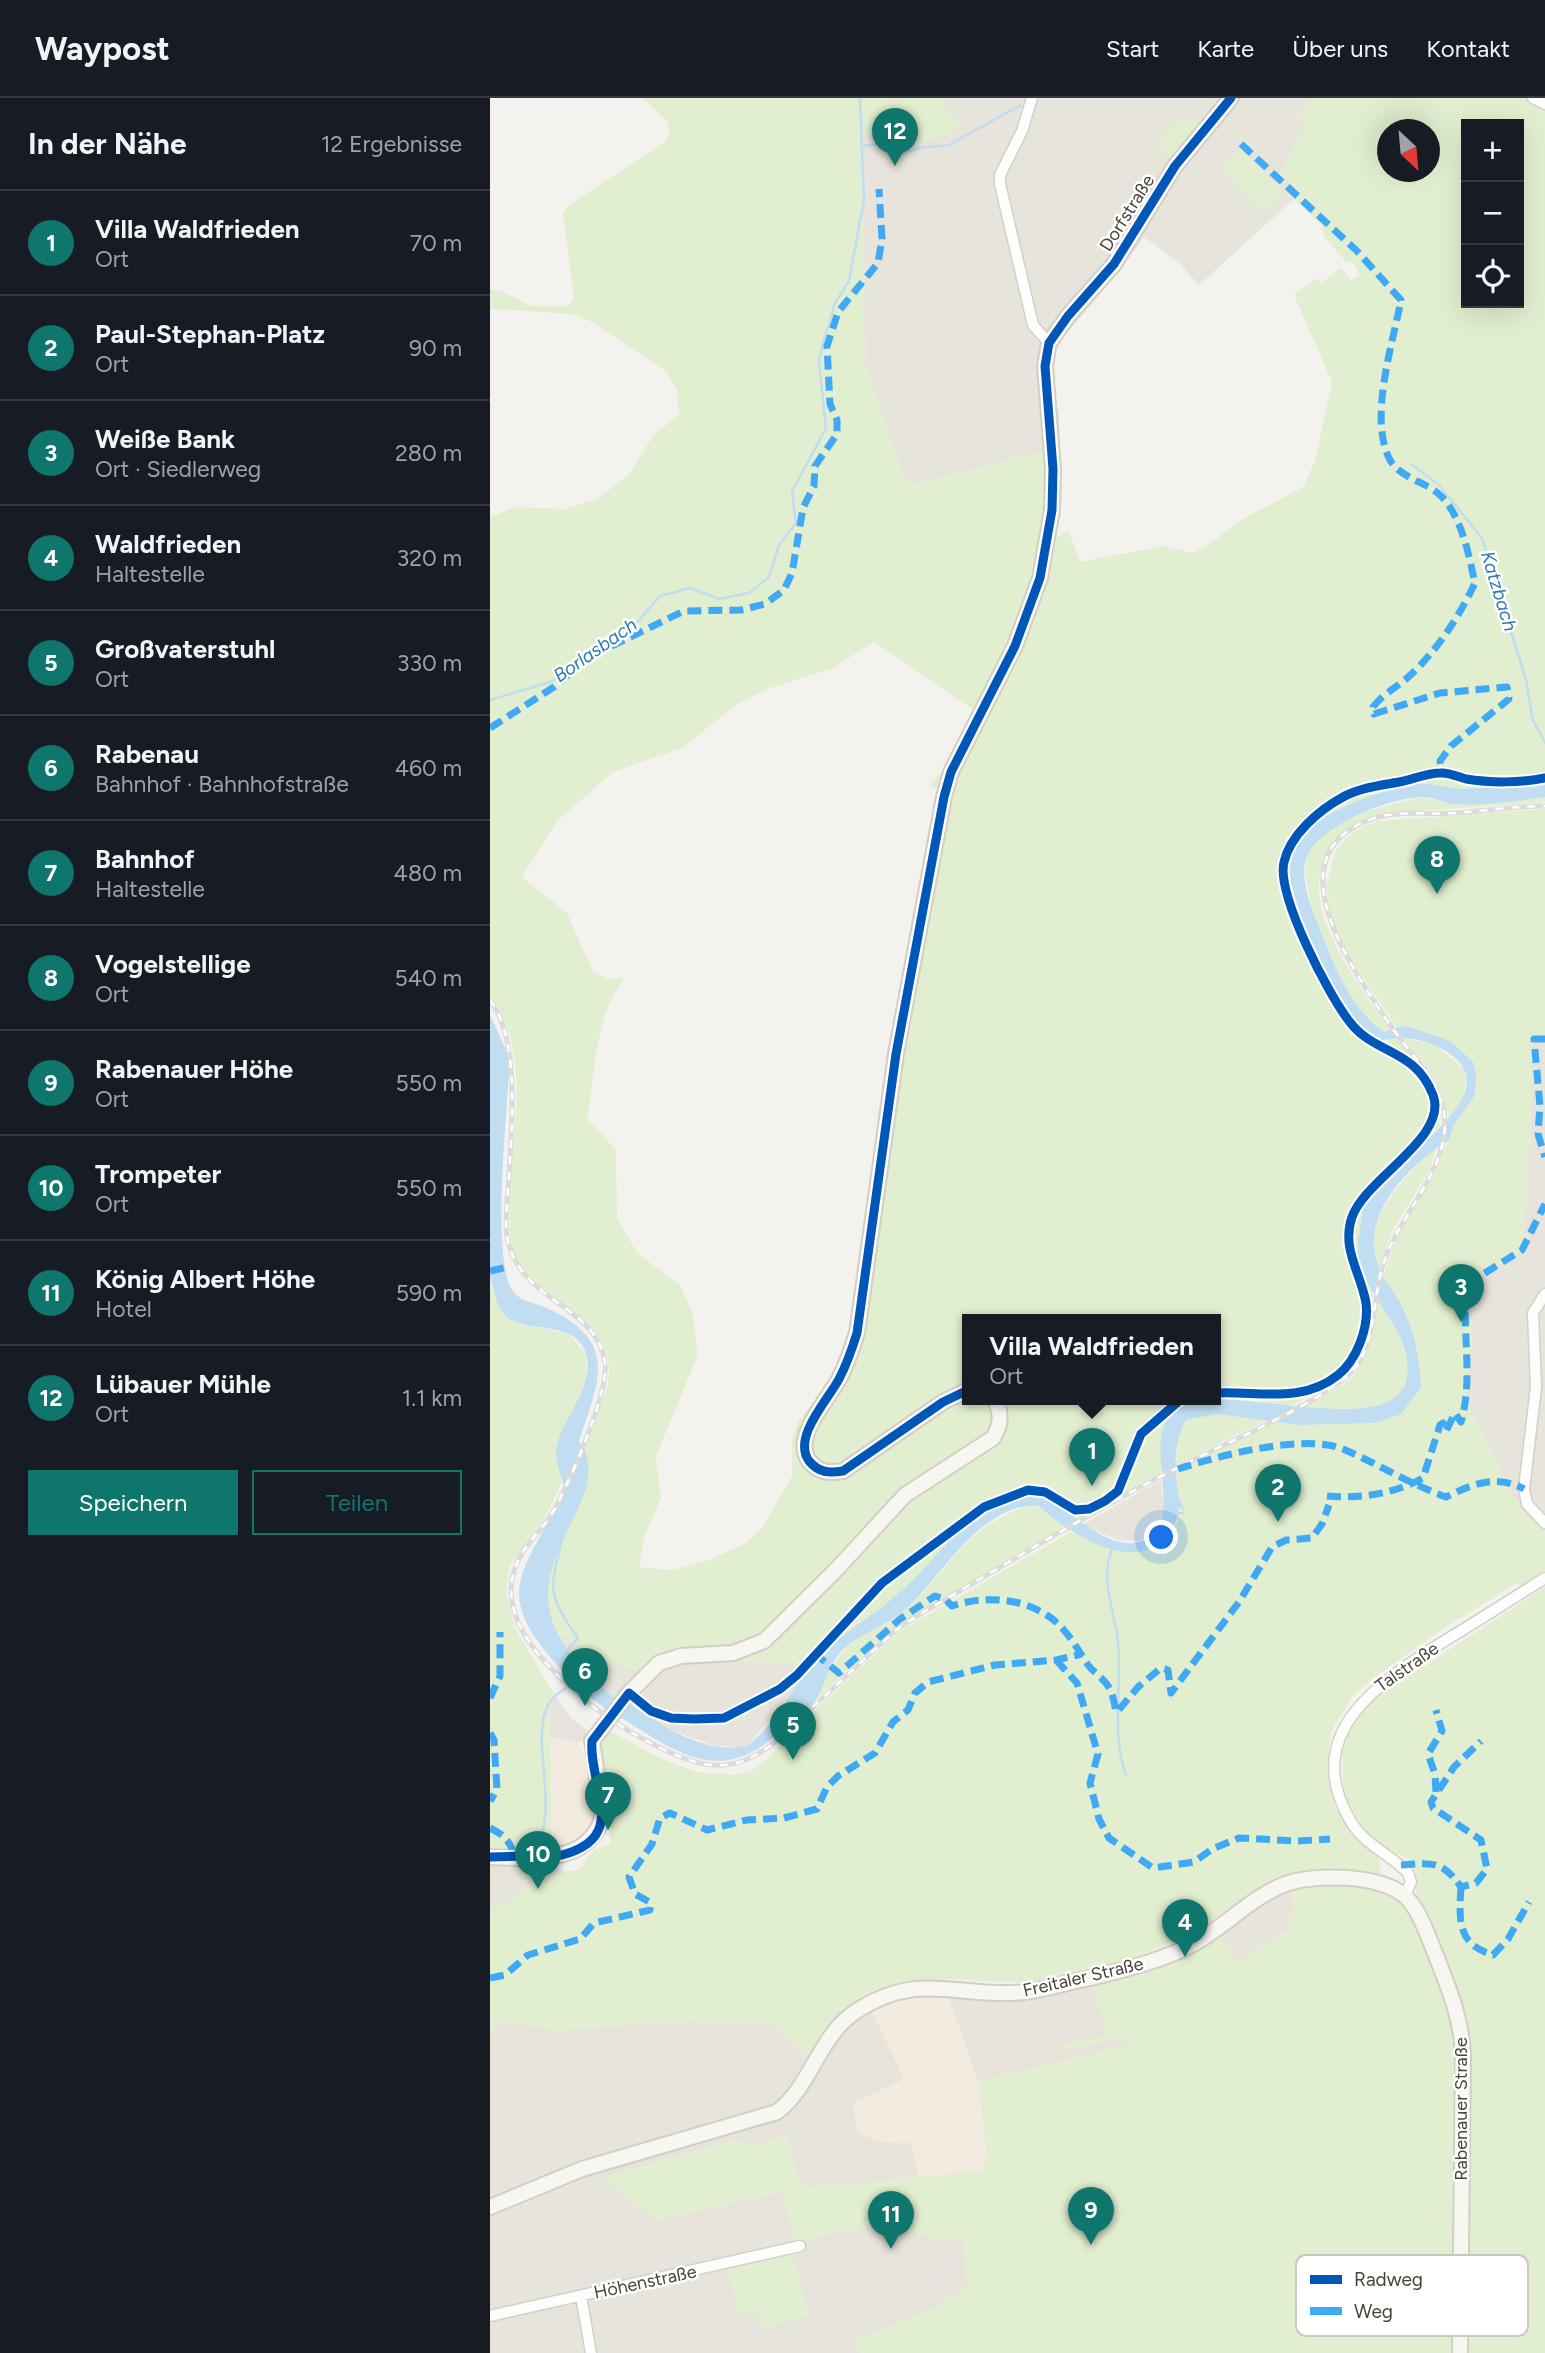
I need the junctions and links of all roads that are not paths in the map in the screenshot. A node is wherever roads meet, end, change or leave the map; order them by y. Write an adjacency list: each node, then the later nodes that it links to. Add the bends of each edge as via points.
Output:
1 (1031, 98): 5 (street, via 1000,184 1033,325)
2 (1231, 98): 5 (street, Dorfstraße, via 1175,166 1114,264)
3 (1533, 98): 4 (street)
4 (1545, 104)
5 (1049, 343): 7 (street, via 1045,366 1052,469 1047,546 1024,624 951,772 944,797 894,1067 857,1333 848,1363 809,1429 805,1455 828,1473 843,1471)
6 (1545, 1294): 9 (street, via 1533,1313 1536,1397 1524,1489 1527,1504)
7 (962, 1393)
8 (997, 1405): 11 (street, via 1000,1420 993,1438 905,1495 771,1635 739,1651 681,1656 647,1672 595,1733 591,1746 601,1792 600,1825 586,1843 572,1852)
9 (1545, 1523)
10 (1545, 1578): 12 (street, Talstraße, via 1389,1676 1347,1723 1336,1749 1333,1776 1338,1798 1363,1838 1408,1873 1411,1882)
11 (490, 1857)
12 (1405, 1895): 13 (street, Freitaler Straße, via 1359,1879 1307,1880 1273,1890 1196,1942 1139,1966 1015,1993 921,1986 883,1996 844,2021 826,2042 799,2093 777,2112 582,2169); 15 (street, Rabenauer Straße, via 1427,1934 1457,2009 1462,2035)
13 (490, 2207)
14 (800, 2246): 16 (street, Höhenstraße)
15 (1461, 2255)
16 (581, 2296): 17 (street, Höhenstraße); 18 (street)
17 (490, 2316)
18 (591, 2353)

